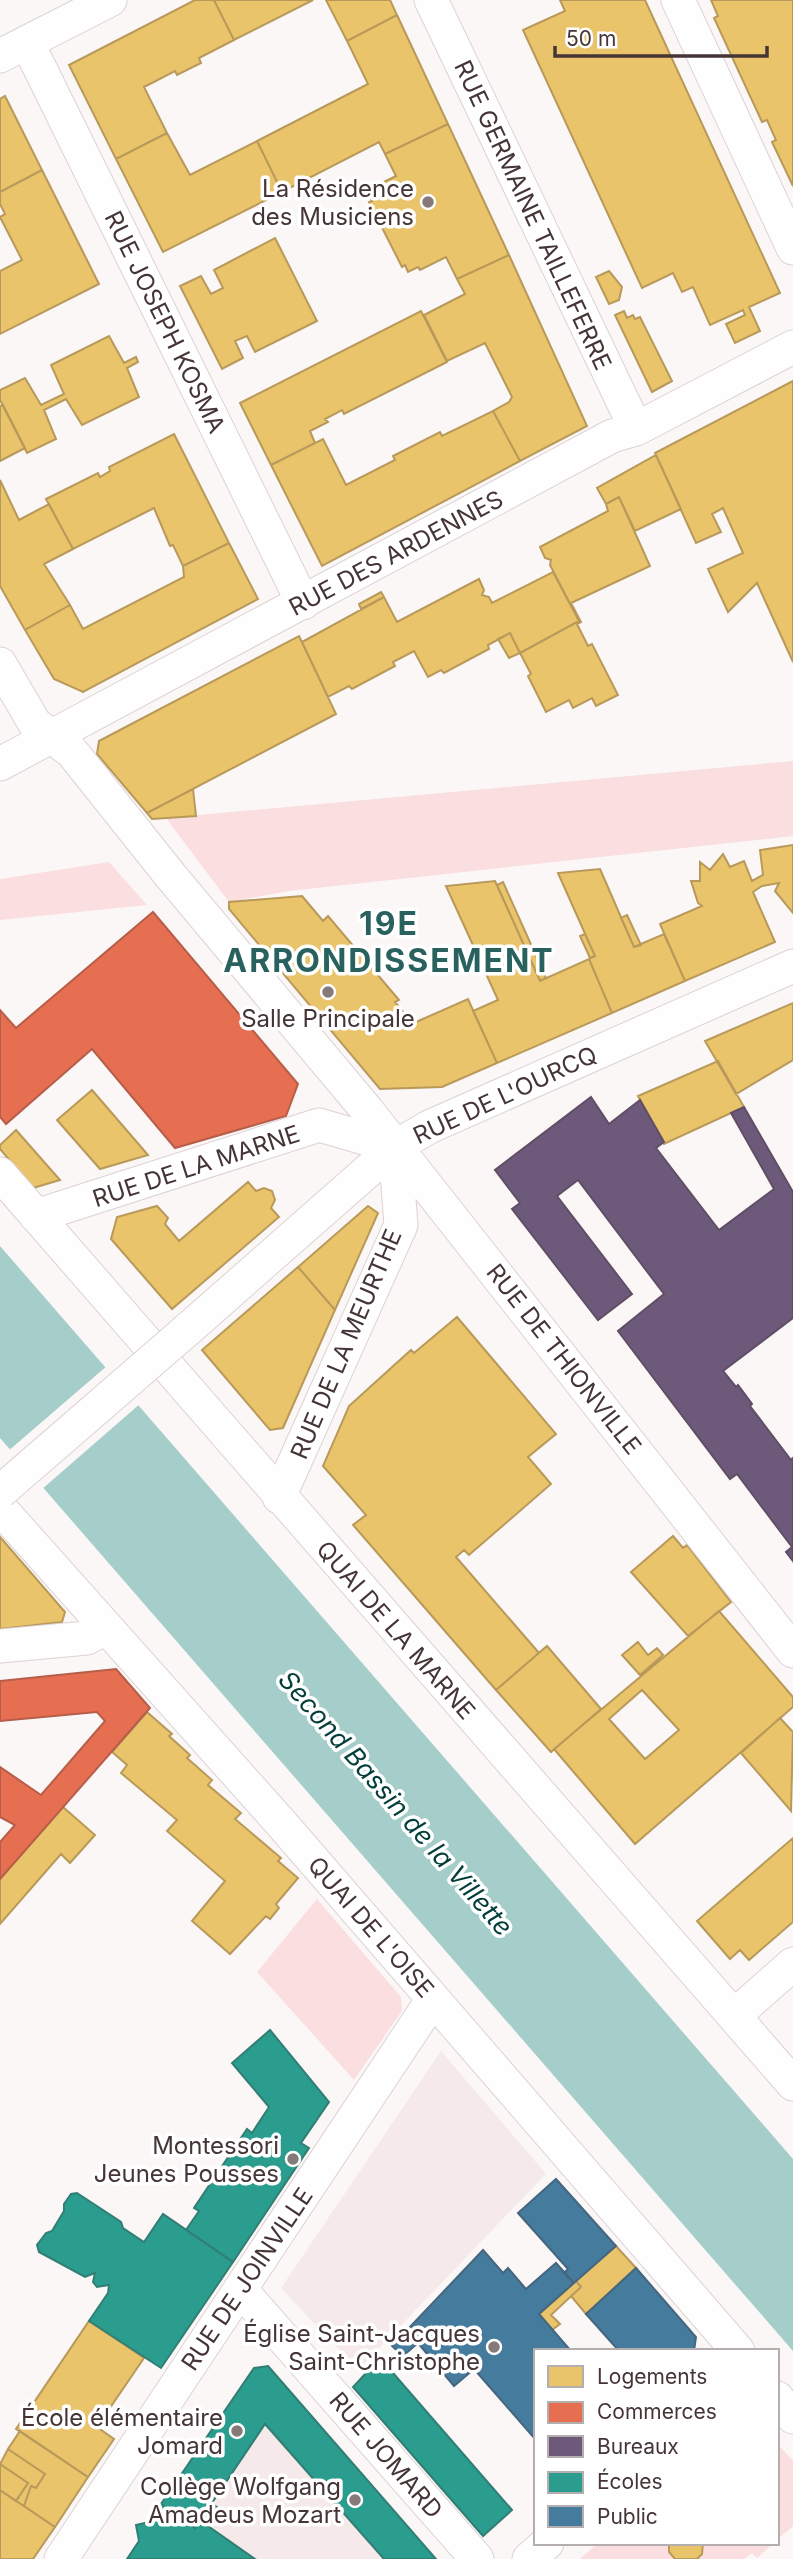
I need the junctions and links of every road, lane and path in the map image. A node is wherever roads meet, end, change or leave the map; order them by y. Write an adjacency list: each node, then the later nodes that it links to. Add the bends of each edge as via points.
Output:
1 (110, 0): 4 (street)
2 (431, 0): 7 (street, RUE GERMAINE TAILLEFERRE)
3 (678, 0): 5 (street)
4 (13, 49): 8 (street, RUE JOSEPH KOSMA)
5 (793, 248)
6 (793, 347): 7 (street, RUE DES ARDENNES)
7 (636, 429): 8 (street, RUE DES ARDENNES, via 612,436)
8 (303, 603): 10 (street, RUE DES ARDENNES)
9 (0, 664): 10 (street, RUE DE THIONVILLE, via 35,724)
10 (52, 736): 11 (street, RUE DES ARDENNES); 13 (street, RUE DE THIONVILLE, via 72,752)
11 (0, 764)
12 (793, 966): 15 (street, RUE DE L'OURCQ, via 429,1127)
13 (332, 1068): 14 (street); 15 (street, RUE DE THIONVILLE)
14 (319, 1125): 15 (street, RUE DE LA MARNE); 17 (street, RUE DE LA MARNE)
15 (395, 1147): 18 (street, RUE DE L'OURCQ, bridge); 19 (street, RUE DE LA MEURTHE, via 401,1225); 23 (street, RUE DE THIONVILLE)
16 (0, 1174): 17 (street, QUAI DE LA MARNE)
17 (36, 1216): 19 (street, QUAI DE LA MARNE)
18 (0, 1492)
19 (279, 1497): 26 (street, QUAI DE LA MARNE)
20 (0, 1508): 21 (street, QUAI DE L'OISE)
21 (105, 1628): 22 (street, via 88,1638); 25 (street, QUAI DE L'OISE)
22 (0, 1646)
23 (793, 1651)
24 (793, 1964): 26 (street)
25 (433, 1999): 28 (street, RUE DE JOINVILLE); 29 (street, QUAI DE L'OISE)
26 (735, 2015): 27 (street, QUAI DE LA MARNE)
27 (793, 2084)
28 (240, 2289): 33 (street, RUE DE JOINVILLE); 34 (street, RUE JOMARD)
29 (736, 2349)
30 (779, 2400): 31 (street)
31 (793, 2417)
32 (545, 2545): 35 (street)
33 (61, 2559)
34 (477, 2559)
35 (529, 2559)

